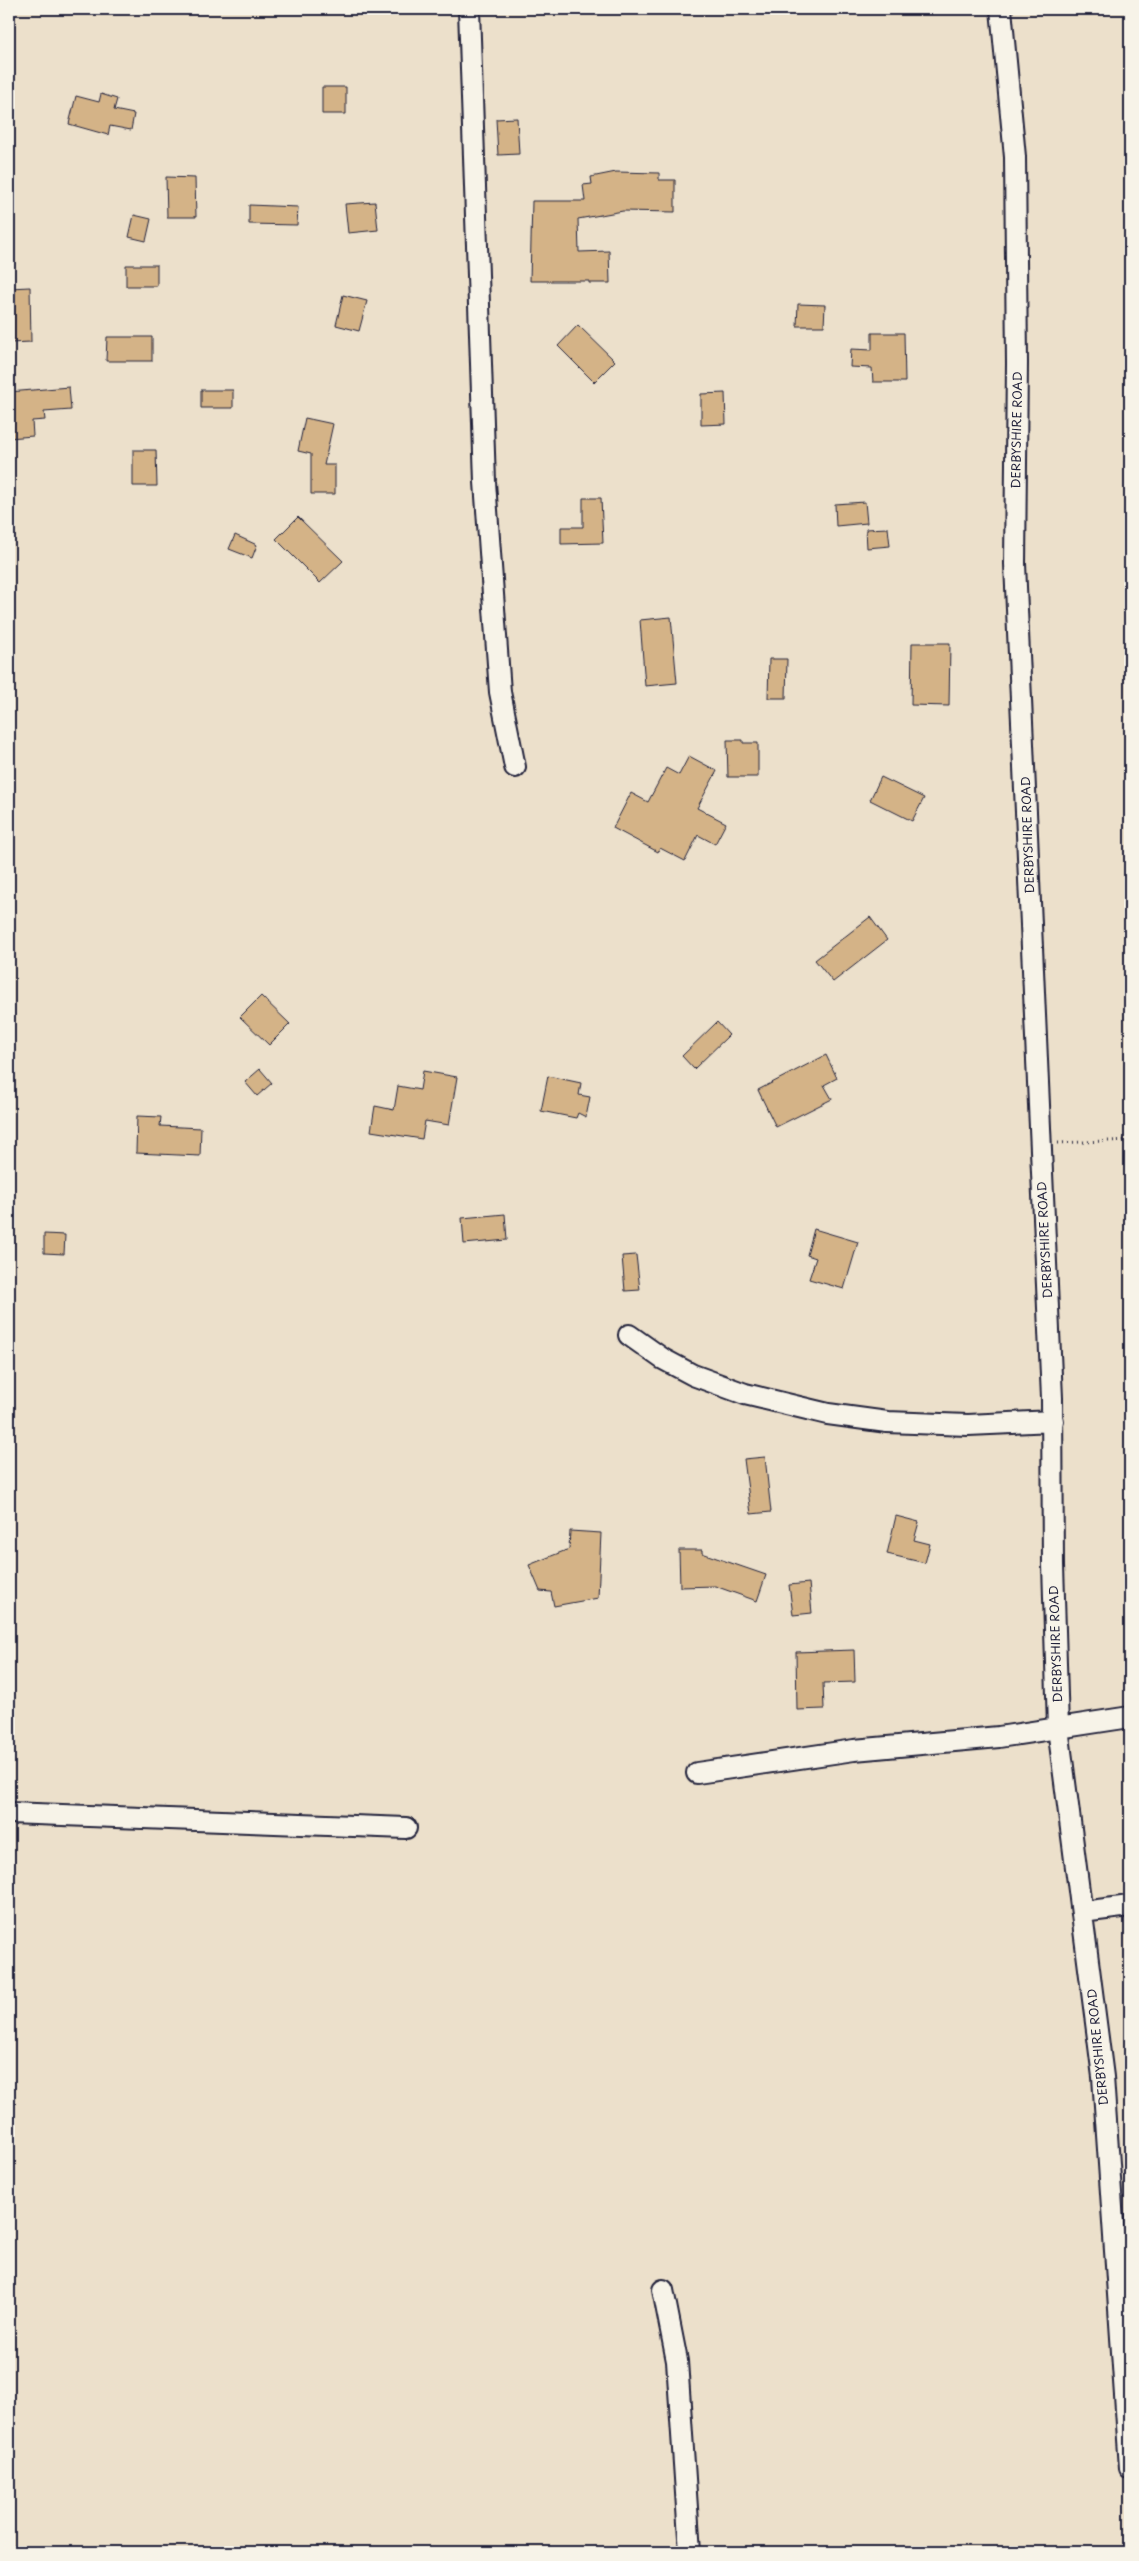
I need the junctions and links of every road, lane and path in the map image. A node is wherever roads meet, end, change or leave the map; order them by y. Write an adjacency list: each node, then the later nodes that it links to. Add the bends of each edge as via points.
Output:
1 (469, 9): 3 (street, via 485,482 500,692)
2 (1001, 9): 5 (street, DERBYSHIRE ROAD, via 1015,158 1015,564)
3 (515, 767)
4 (1130, 1140): 5 (path)
5 (1041, 1143): 7 (street, DERBYSHIRE ROAD)
6 (629, 1335): 7 (street, via 662,1359 693,1375 745,1394 828,1414 887,1422 968,1425)
7 (1053, 1421): 9 (street, DERBYSHIRE ROAD)
8 (1130, 1717): 9 (street)
9 (1058, 1728): 10 (street, via 990,1738 854,1750); 14 (street, DERBYSHIRE ROAD)
10 (697, 1773)
11 (9, 1813): 12 (street)
12 (406, 1828)
13 (1130, 1906): 14 (street)
14 (1082, 1912): 16 (street, DERBYSHIRE ROAD, via 1103,2077)
15 (663, 2290): 18 (street, via 677,2361)
16 (1125, 2315): 17 (street, DERBYSHIRE ROAD)
17 (1130, 2468)
18 (690, 2552)

